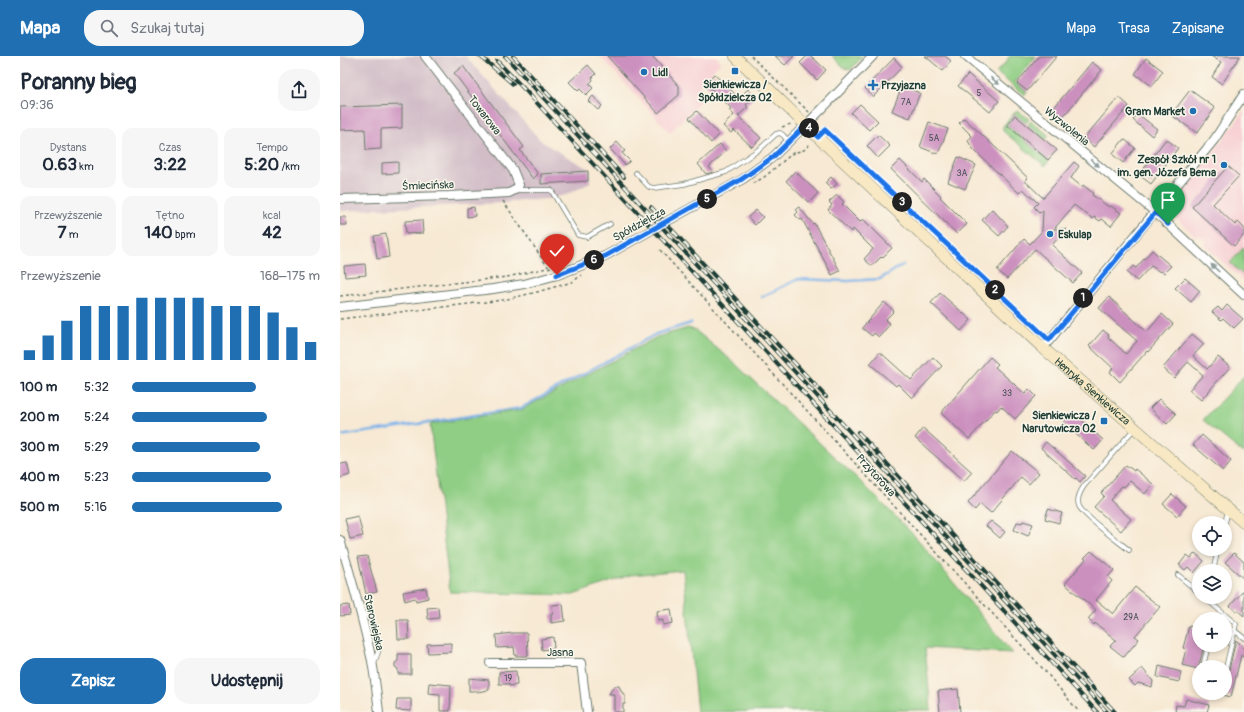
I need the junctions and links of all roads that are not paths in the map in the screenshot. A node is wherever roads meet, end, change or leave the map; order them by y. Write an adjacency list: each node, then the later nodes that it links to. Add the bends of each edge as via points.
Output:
1 (426, 56): 9 (street, Towarowa, via 513,170 519,185)
2 (735, 56): 6 (street, Henryka Sienkiewicza)
3 (873, 56): 6 (street, Spółdzielcza)
4 (965, 56): 11 (street, Wyzwolenia, one-way to 11)
5 (1244, 94): 11 (street, via 1214,140)
6 (806, 125): 7 (street, Spółdzielcza); 15 (street, Henryka Sienkiewicza)
7 (789, 142): 8 (lane, via 780,133 776,134 761,148 726,172 684,184 649,187); 14 (street, Spółdzielcza, via 742,179 605,256 557,275 493,289)
8 (636, 173)
9 (515, 190): 10 (street, Śmiecińska, via 509,193); 12 (lane, via 551,190 578,235 587,237)
10 (340, 199)
11 (1156, 212): 13 (street, Wyzwolenia, one-way to 11); 15 (street)
12 (610, 224)
13 (1244, 295)
14 (340, 307)
15 (1043, 348): 16 (street, Henryka Sienkiewicza)
16 (1135, 428): 17 (street, Henryka Sienkiewicza); 21 (lane, via 1084,486 1078,500 1080,508 1086,514)
17 (1228, 510): 18 (lane); 19 (street, Henryka Sienkiewicza)
18 (1227, 516)
19 (1244, 524)
20 (340, 540): 29 (street, Starowiejska, via 360,608 373,668)
21 (1129, 550)
22 (1178, 575): 23 (lane)
23 (1192, 587)
24 (1213, 604): 25 (lane, via 1236,624)
25 (1234, 632): 26 (lane); 27 (lane)
26 (1244, 638)
27 (1228, 660)
28 (490, 663): 30 (street, Jasna, via 581,663)
29 (379, 712)
30 (587, 712)

